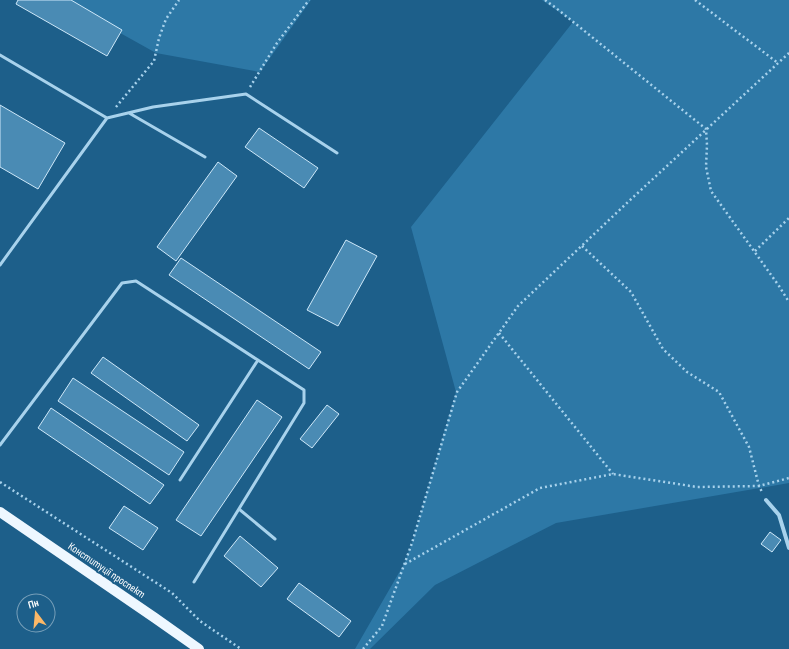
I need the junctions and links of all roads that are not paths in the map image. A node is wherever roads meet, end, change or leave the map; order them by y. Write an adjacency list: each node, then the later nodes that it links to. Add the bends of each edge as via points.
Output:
1 (0, 55): 3 (lane)
2 (129, 113): 3 (lane); 4 (lane, via 153,107 246,94); 5 (lane)
3 (107, 118): 6 (lane)
4 (337, 153)
5 (205, 157)
6 (0, 265)
7 (258, 360): 8 (lane, via 136,281 122,283); 9 (lane); 11 (lane, via 304,390 304,403)
8 (0, 445)
9 (180, 480)
10 (766, 500): 14 (street, via 779,515)
11 (238, 509): 13 (lane); 15 (lane)
12 (0, 512): 16 (main road, Конституції проспект)
13 (275, 539)
14 (789, 548)
15 (194, 582)
16 (199, 649)

